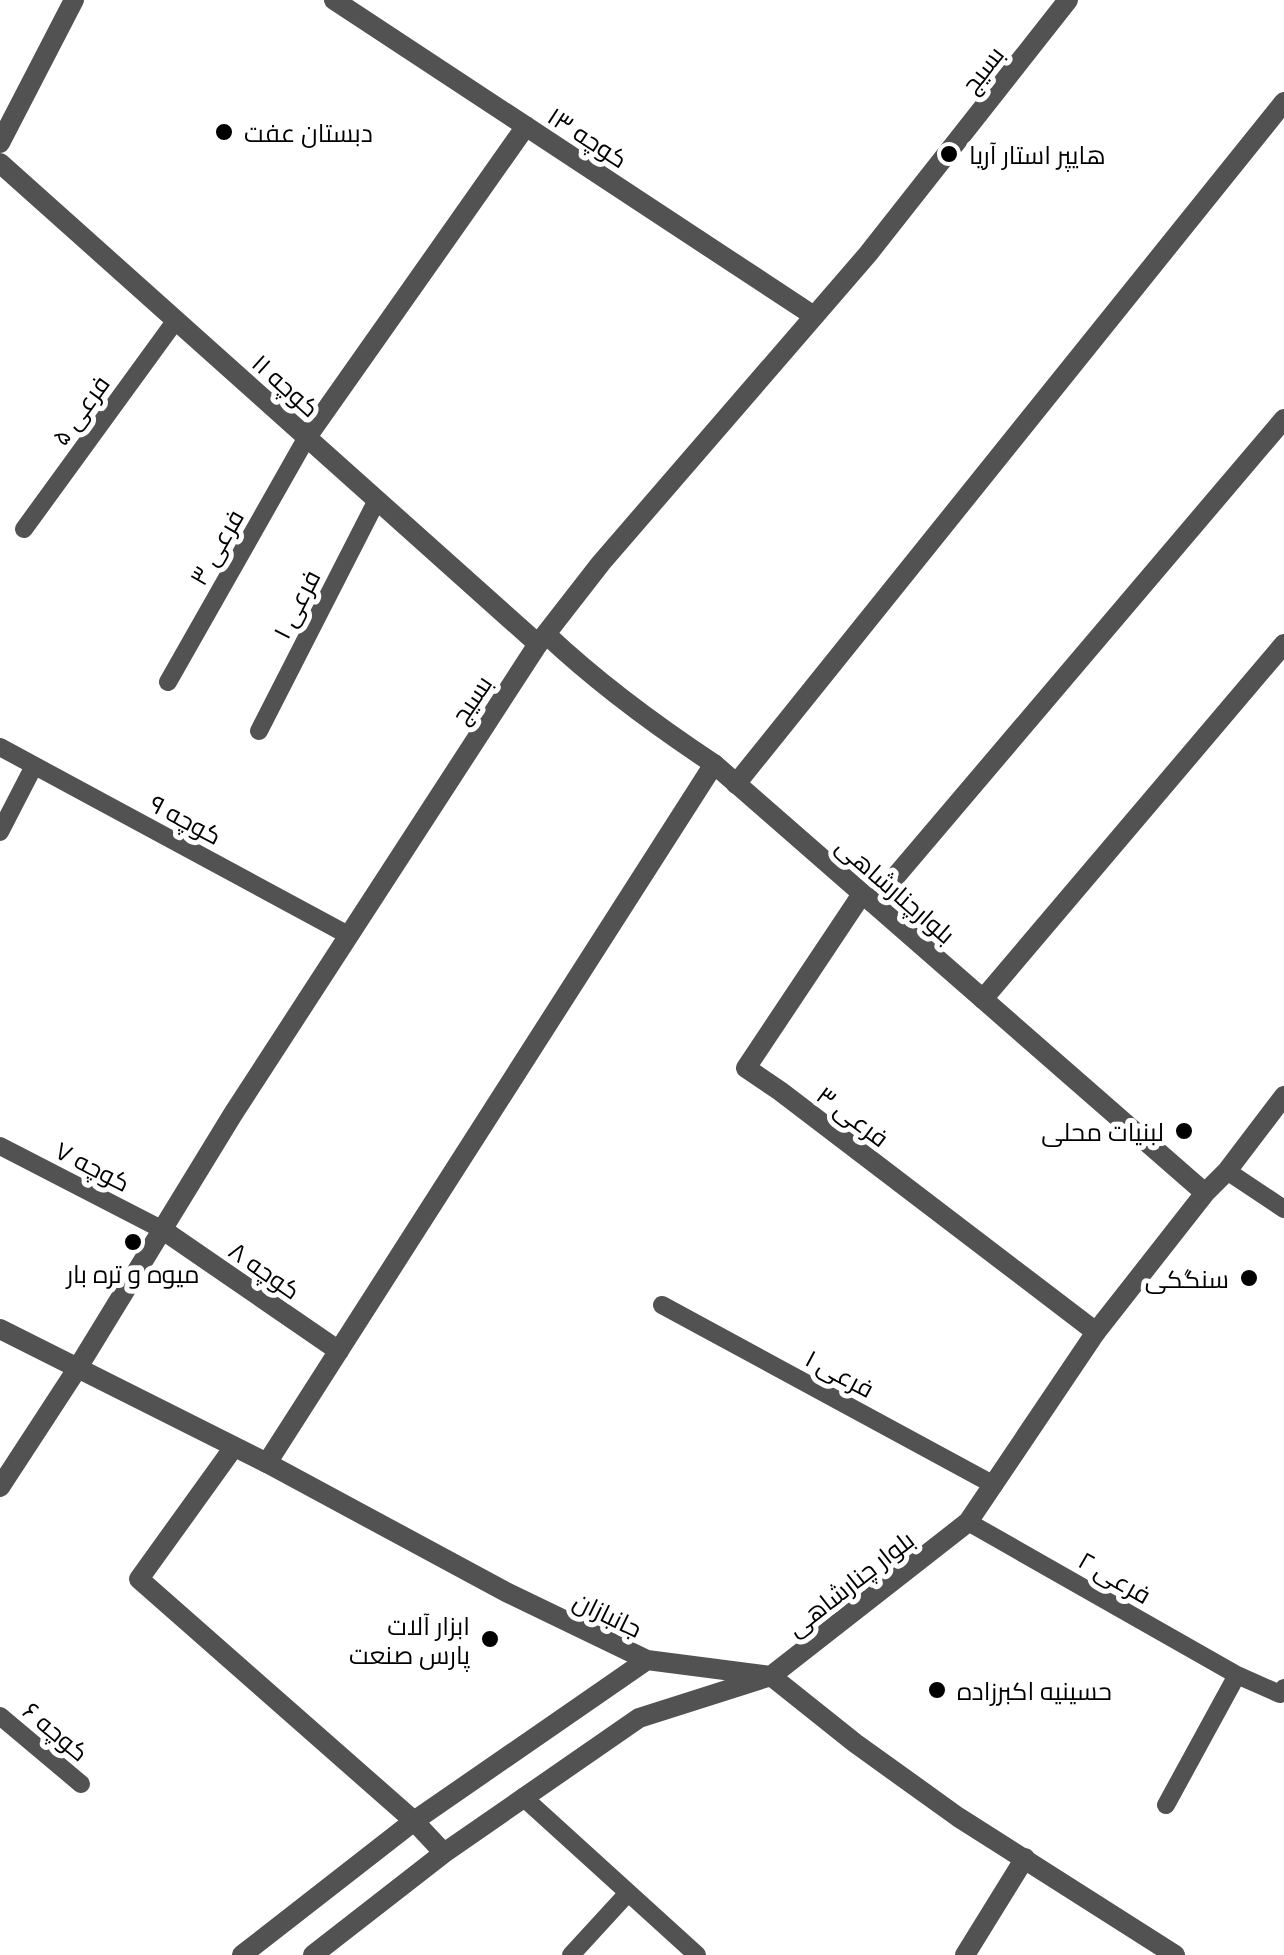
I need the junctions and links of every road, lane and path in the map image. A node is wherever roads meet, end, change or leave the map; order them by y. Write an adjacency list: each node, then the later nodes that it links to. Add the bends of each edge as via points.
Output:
1 (74, 0): 6 (street)
2 (334, 0): 5 (street, کوچه ۱۳)
3 (1068, 0): 8 (street, بسیج)
4 (1284, 102): 21 (street)
5 (526, 126): 8 (street, کوچه ۱۳); 11 (street)
6 (0, 144)
7 (0, 162): 9 (street, کوچه ۱۱)
8 (814, 316): 14 (street, بسیج)
9 (176, 320): 11 (street, کوچه ۱۱); 13 (lane, فرعی ۵)
10 (1284, 419): 23 (street)
11 (307, 438): 12 (street, کوچه ۱۱); 16 (lane, فرعی ۳)
12 (377, 500): 14 (street, کوچه ۱۱); 17 (lane, فرعی ۱)
13 (24, 529)
14 (542, 639): 19 (street, بلوارچنارشاهی); 24 (street, بسیج)
15 (1284, 644): 25 (street)
16 (168, 682)
17 (259, 731)
18 (0, 747): 20 (lane, کوچه ۹)
19 (714, 764): 21 (street, بلوارچنارشاهی); 35 (street)
20 (34, 766): 22 (lane); 24 (lane, کوچه ۹)
21 (736, 784): 23 (street, بلوارچنارشاهی)
22 (0, 832)
23 (868, 898): 25 (street, بلوارچنارشاهی); 34 (street, فرعی ۳, via 746,1068)
24 (348, 935): 31 (street, بسیج)
25 (983, 999): 29 (street, بلوارچنارشاهی)
26 (1284, 1096): 28 (street, بلوار چنارشاهی)
27 (0, 1146): 31 (lane, کوچه ۷)
28 (1227, 1170): 29 (street, بلوار چنارشاهی); 30 (lane)
29 (1205, 1193): 34 (street, بلوار چنارشاهی)
30 (1284, 1209)
31 (164, 1230): 35 (street, کوچه ۸); 36 (street, بسیج)
32 (662, 1305): 39 (lane, فرعی ۱)
33 (0, 1330): 36 (street, جانبازان)
34 (1096, 1332): 39 (street, بلوار چنارشاهی)
35 (339, 1351): 38 (street)
36 (77, 1369): 37 (street, جانبازان); 40 (street, بسیج)
37 (234, 1447): 38 (street, جانبازان); 50 (street, via 138,1579)
38 (267, 1463): 42 (street, جانبازان)
39 (994, 1485): 41 (street, بلوار چنارشاهی)
40 (0, 1487)
41 (968, 1522): 43 (lane, فرعی ۲); 44 (street, بلوار چنارشاهی)
42 (648, 1660): 44 (street, جانبازان); 50 (street)
43 (1237, 1675): 45 (lane, فرعی ۲, via 1280,1694); 49 (lane)
44 (771, 1676): 48 (street, بلوار چنارشاهی, via 639,1718); 52 (street, via 958,1817)
45 (1284, 1688)
46 (0, 1716): 47 (lane, کوچه ۶)
47 (81, 1784)
48 (522, 1797): 51 (street, بلوار چنارشاهی); 53 (lane)
49 (1166, 1805)
50 (414, 1821): 51 (street); 54 (street)
51 (444, 1853): 55 (street, بلوار چنارشاهی)
52 (1024, 1858): 58 (street); 59 (street)
53 (627, 1894): 56 (lane); 57 (lane)
54 (252, 1952)
55 (314, 1955)
56 (571, 1955)
57 (696, 1955)
58 (965, 1955)
59 (1175, 1955)

